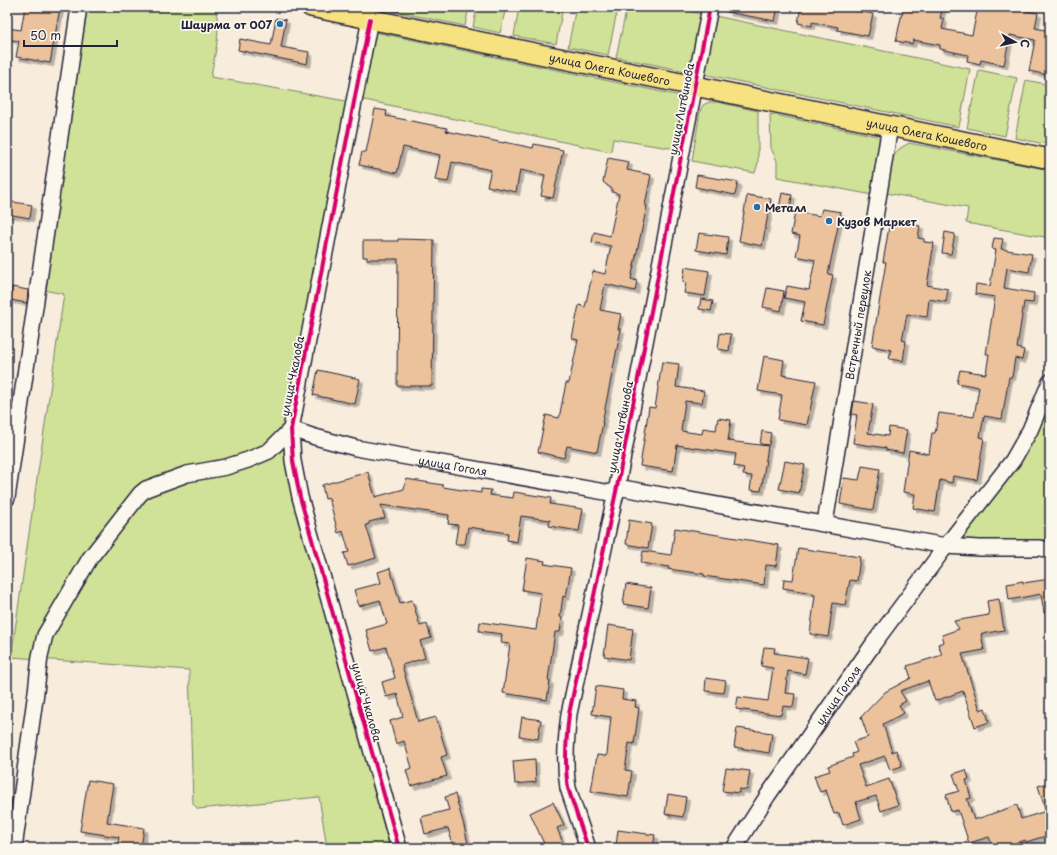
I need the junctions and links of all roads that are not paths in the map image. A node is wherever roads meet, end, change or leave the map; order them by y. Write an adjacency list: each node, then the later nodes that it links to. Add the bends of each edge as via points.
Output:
1 (79, 7): 11 (street)
2 (310, 7): 4 (main road, улица Олега Кошевого)
3 (710, 7): 5 (street, улица Литвинова)
4 (370, 19): 5 (main road, улица Олега Кошевого); 9 (street, улица Чкалова)
5 (695, 86): 6 (main road, улица Олега Кошевого); 10 (street, улица Литвинова)
6 (890, 126): 7 (main road, улица Олега Кошевого); 12 (street, Встречный переулок)
7 (1050, 159)
8 (1050, 382): 13 (street, улица Гоголя, via 1023,444)
9 (291, 429): 10 (street, улица Гоголя, via 356,448); 15 (street, via 269,451 248,460 187,474 146,489 90,558 42,645); 16 (street, улица Чкалова, via 293,462 300,497)
10 (616, 490): 12 (street, улица Гоголя); 17 (street, улица Литвинова, via 566,739 568,788)
11 (7, 498)
12 (825, 523): 13 (street, улица Гоголя)
13 (946, 546): 14 (street, улица Гоголя); 18 (street, улица Гоголя, via 838,693)
14 (1050, 550)
15 (14, 848)
16 (399, 848)
17 (588, 848)
18 (734, 848)

